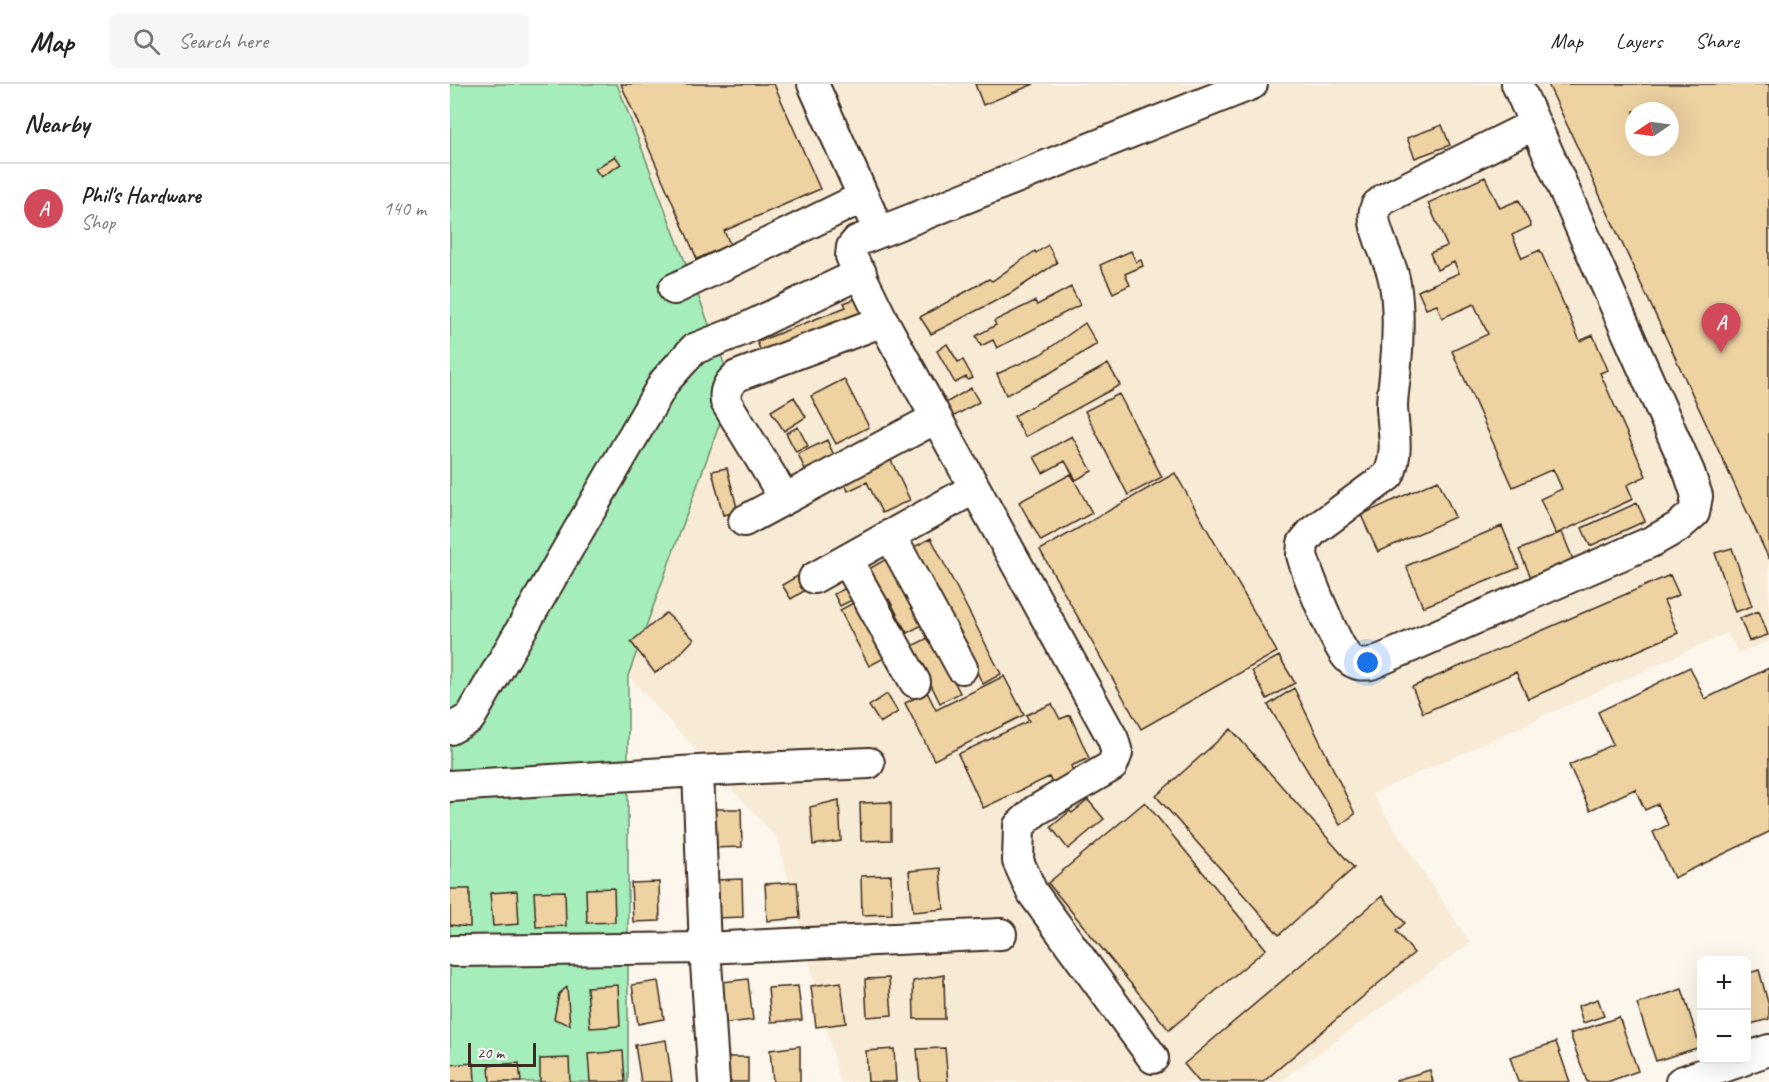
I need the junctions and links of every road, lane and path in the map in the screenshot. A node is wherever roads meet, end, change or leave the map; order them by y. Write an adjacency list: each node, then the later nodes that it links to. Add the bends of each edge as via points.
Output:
1 (813, 84): 6 (street)
2 (1252, 84): 4 (street)
3 (1517, 84): 5 (street)
4 (1202, 94): 7 (street)
5 (1535, 124): 5 (street, via 1377,205 1375,223 1397,292 1394,463 1389,475 1313,531 1303,543 1302,555 1339,645 1349,659 1360,665 1371,664 1653,541 1694,513 1697,496 1689,472)
6 (863, 196): 7 (street); 9 (street)
7 (879, 232): 8 (street, via 852,247 851,256)
8 (861, 273): 10 (street); 20 (street, via 694,349 665,381 470,718)
9 (674, 289)
10 (884, 321): 11 (street); 13 (street, via 737,376 729,383 726,402)
11 (936, 418): 12 (street); 13 (street)
12 (975, 488): 15 (street); 29 (street, via 1113,739 1117,753 1112,766 1035,811 1019,826 1018,861 1032,892)
13 (785, 499): 14 (street)
14 (744, 521)
15 (890, 536): 16 (street); 18 (street)
16 (847, 560): 17 (street); 19 (street)
17 (814, 578)
18 (962, 668)
19 (915, 682)
20 (450, 729)
21 (868, 763): 22 (street)
22 (698, 771): 23 (street); 25 (street)
23 (450, 786)
24 (1001, 934): 25 (street)
25 (705, 948): 26 (street); 31 (street)
26 (454, 951)
27 (1769, 1050): 28 (street)
28 (1751, 1057)
29 (1153, 1058)
30 (1731, 1064): 32 (street)
31 (714, 1082)
32 (1681, 1082)

